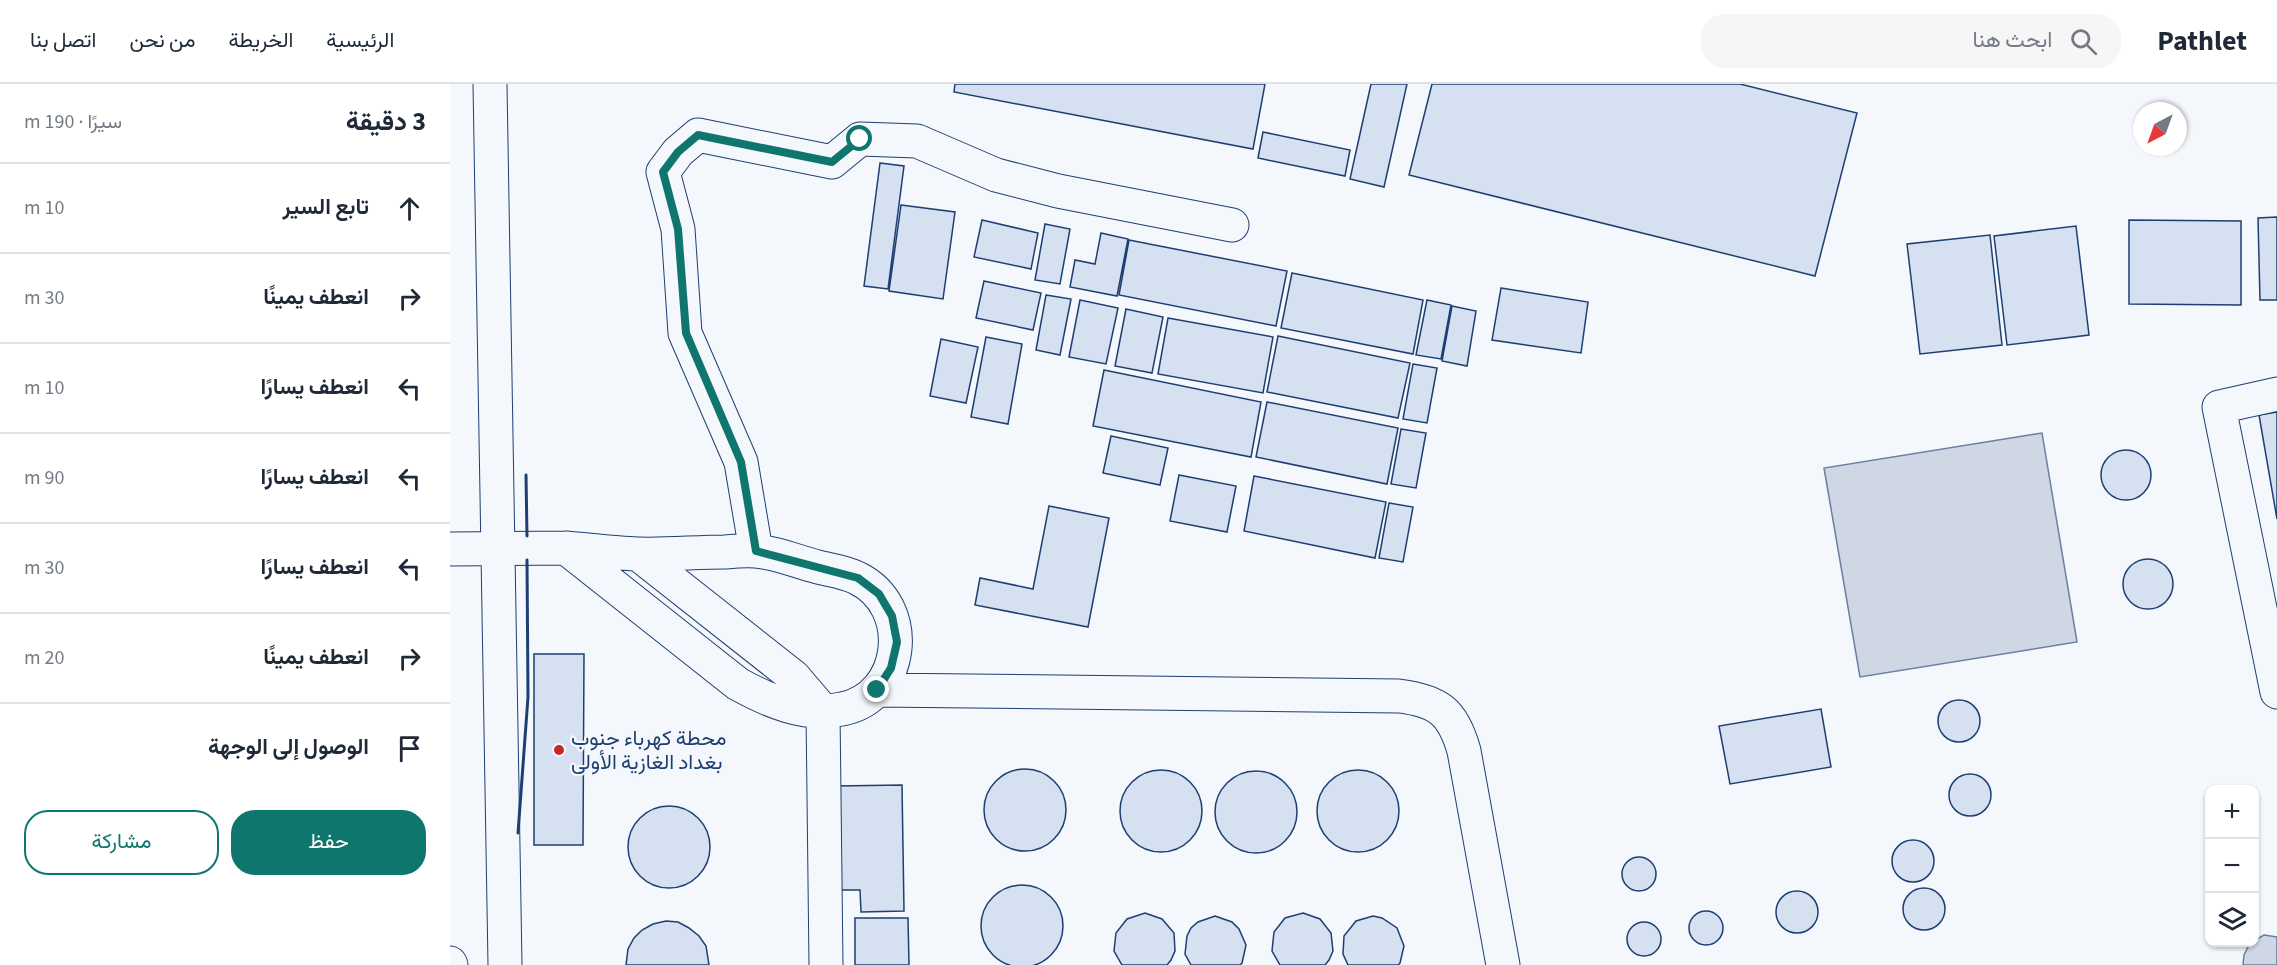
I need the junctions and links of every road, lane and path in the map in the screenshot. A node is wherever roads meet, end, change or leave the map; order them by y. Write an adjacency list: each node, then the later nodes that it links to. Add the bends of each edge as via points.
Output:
1 (490, 84): 4 (lane)
2 (1232, 225): 7 (lane, via 996,175 917,141 860,139 832,162 698,135 663,172 678,229 686,333 741,462)
3 (2277, 394): 10 (lane, via 2219,407)
4 (496, 548): 5 (lane); 6 (lane); 12 (lane)
5 (566, 548): 8 (lane); 11 (lane, via 738,684 784,705)
6 (450, 549)
7 (756, 551): 8 (lane); 9 (lane, via 858,578 879,594 892,616 897,642 891,668)
8 (638, 554): 11 (lane, via 794,677)
9 (877, 690): 11 (lane, via 861,702); 14 (lane, via 1422,699 1443,710 1457,728)
10 (2277, 692)
11 (823, 711): 13 (lane)
12 (505, 965)
13 (826, 965)
14 (1503, 965)

